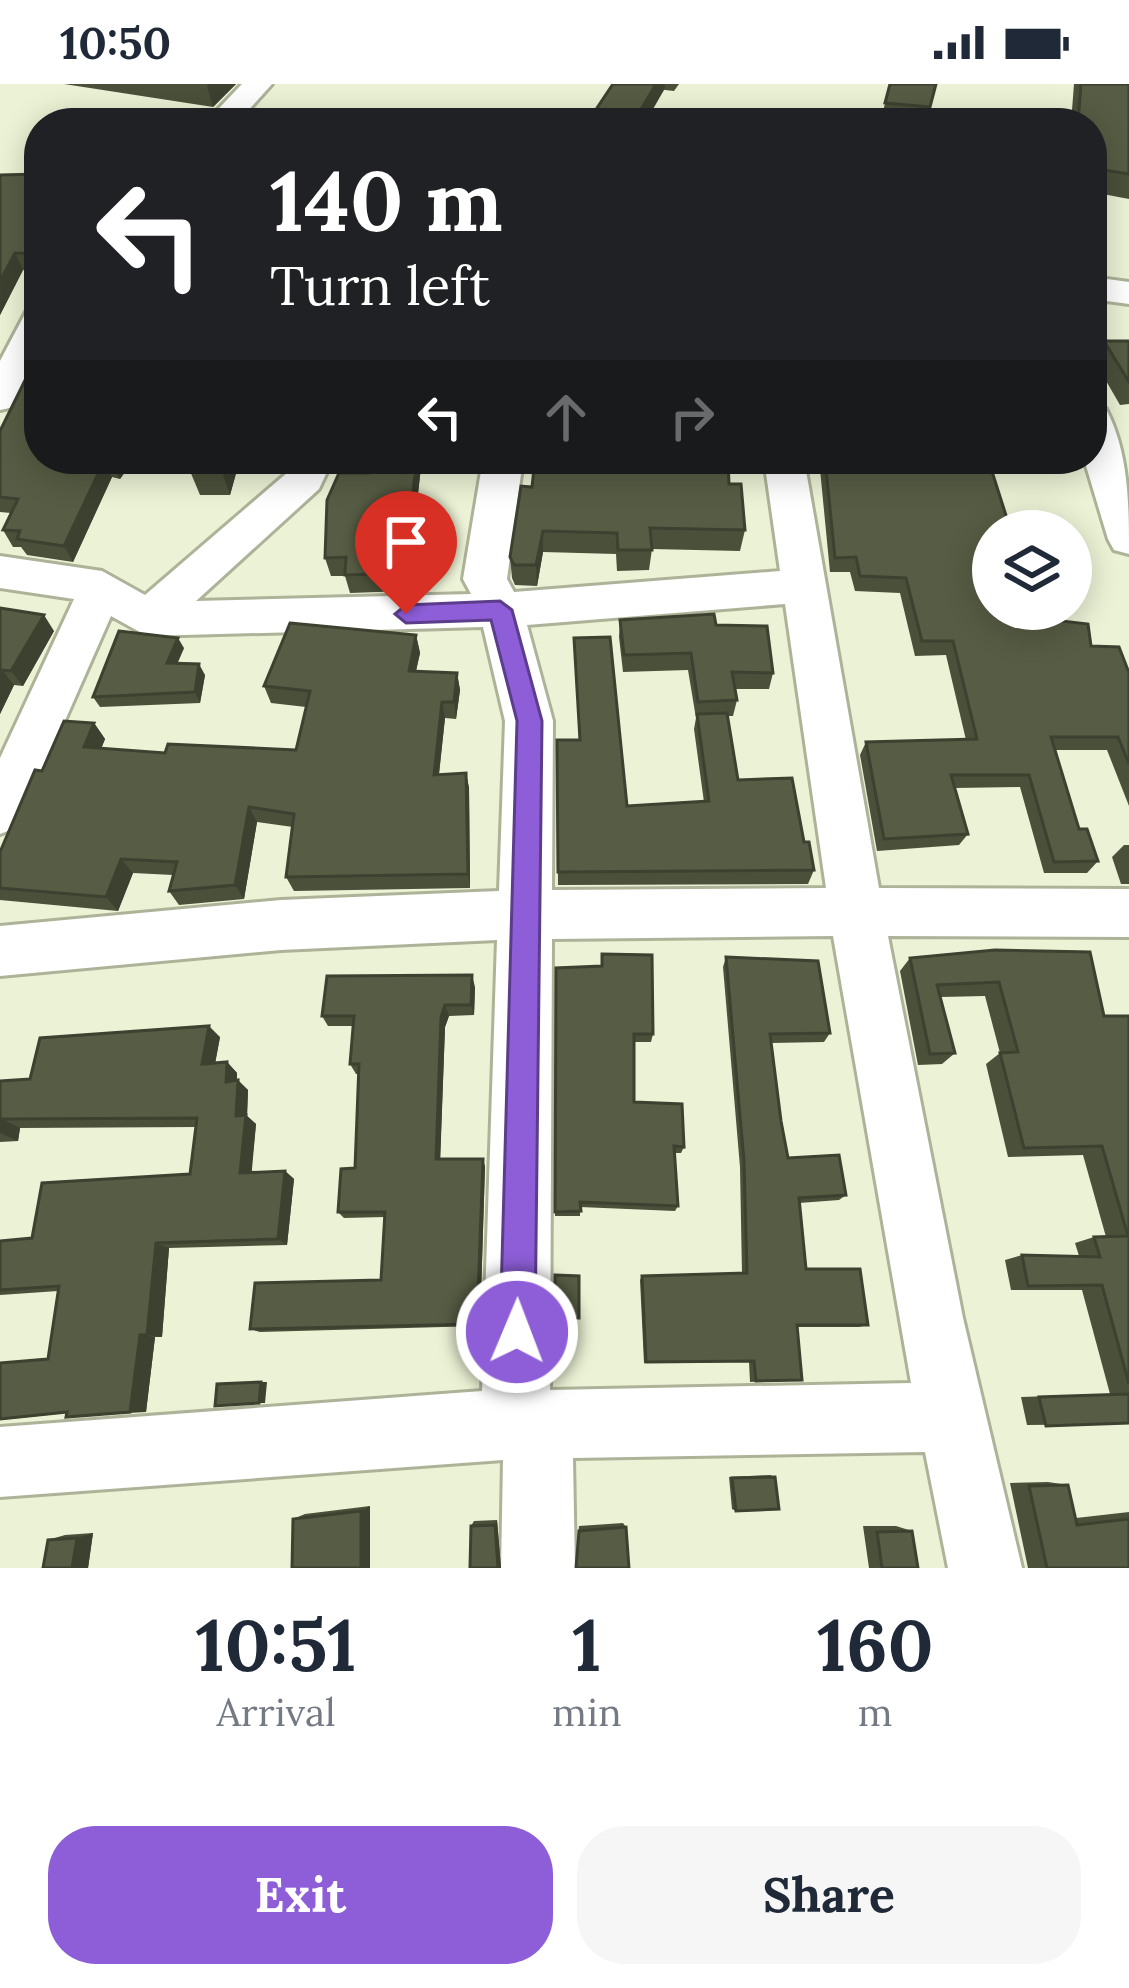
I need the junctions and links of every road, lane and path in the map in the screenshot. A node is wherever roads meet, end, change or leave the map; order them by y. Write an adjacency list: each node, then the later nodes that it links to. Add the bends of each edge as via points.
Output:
1 (258, 84): 2 (street)
2 (235, 108)
3 (24, 348): 4 (street)
4 (2, 389)
5 (1107, 467): 9 (street)
6 (307, 474): 14 (street)
7 (501, 474): 13 (street, via 485,579)
8 (786, 474): 11 (street)
9 (1129, 539)
10 (0, 572): 12 (street)
11 (801, 586): 13 (street); 16 (street)
12 (102, 587): 14 (street); 15 (street)
13 (500, 610): 14 (street); 18 (street, via 530,721)
14 (147, 619)
15 (0, 812)
16 (856, 912): 17 (street); 18 (street); 20 (street)
17 (1129, 913)
18 (526, 916): 19 (street, via 123,936); 21 (street)
19 (0, 951)
20 (953, 1418): 21 (street); 24 (street)
21 (527, 1425): 22 (street); 23 (street)
22 (0, 1462)
23 (538, 1568)
24 (985, 1568)

